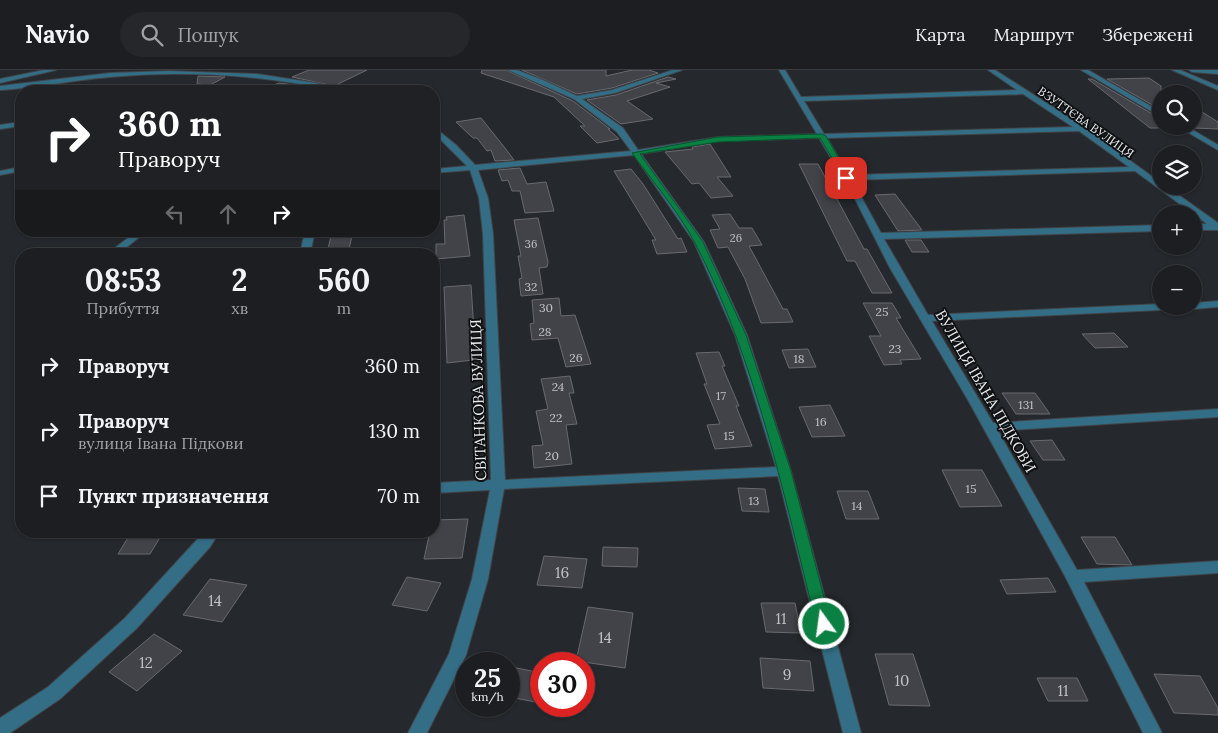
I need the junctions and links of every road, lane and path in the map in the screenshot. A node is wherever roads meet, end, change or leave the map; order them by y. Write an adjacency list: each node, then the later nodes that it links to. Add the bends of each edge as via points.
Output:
1 (53, 70): 10 (street)
2 (511, 70): 17 (street)
3 (679, 70): 17 (street, via 613,92)
4 (782, 70): 18 (street, ВУЛИЦЯ ІВАНА ПІДКОВИ)
5 (991, 70): 16 (street, ВЗУТТЄВА ВУЛИЦЯ)
6 (1084, 70): 19 (street)
7 (1174, 70): 15 (street)
8 (1192, 70): 9 (street)
9 (1218, 72)
10 (0, 81)
11 (25, 85): 12 (street, via 110,75 181,72 261,75)
12 (314, 85)
13 (15, 86): 14 (street)
14 (0, 88)
15 (1218, 88)
16 (1024, 92): 18 (street); 22 (street, ВЗУТТЄВА ВУЛИЦЯ)
17 (576, 98): 29 (street, via 620,130)
18 (799, 99): 25 (street, ВУЛИЦЯ ІВАНА ПІДКОВИ)
19 (1152, 110)
20 (15, 125): 21 (street)
21 (0, 127)
22 (1081, 130): 25 (street); 31 (street, ВЗУТТЄВА ВУЛИЦЯ)
23 (440, 134): 30 (street, СВІТАНКОВА ВУЛИЦЯ)
24 (1196, 135): 26 (street)
25 (822, 136): 29 (street, via 718,140); 35 (street, ВУЛИЦЯ ІВАНА ПІДКОВИ)
26 (1206, 141): 27 (street); 28 (street)
27 (1218, 141)
28 (1218, 148)
29 (636, 153): 30 (street); 50 (street, via 699,242 741,335)
30 (472, 166): 33 (street); 51 (street, СВІТАНКОВА ВУЛИЦЯ, via 484,197 488,234)
31 (1135, 169): 35 (street); 37 (street, ВЗУТТЄВА ВУЛИЦЯ)
32 (15, 170): 34 (street)
33 (440, 170)
34 (0, 173)
35 (846, 178): 39 (street, ВУЛИЦЯ ІВАНА ПІДКОВИ)
36 (1202, 226): 37 (street)
37 (1217, 226)
38 (1152, 228): 39 (street)
39 (878, 236): 47 (street, ВУЛИЦЯ ІВАНА ПІДКОВИ)
40 (122, 237): 42 (street)
41 (136, 237): 43 (street)
42 (116, 248)
43 (120, 248)
44 (1218, 304): 45 (street)
45 (1202, 305)
46 (1152, 307): 47 (street)
47 (925, 318): 49 (street, ВУЛИЦЯ ІВАНА ПІДКОВИ)
48 (1218, 413): 49 (street)
49 (988, 426): 55 (street, ВУЛИЦЯ ІВАНА ПІДКОВИ)
50 (784, 471): 51 (street); 58 (street)
51 (498, 485): 52 (street); 57 (street, СВІТАНКОВА ВУЛИЦЯ, via 480,579 457,655)
52 (440, 488)
53 (209, 538): 56 (street, via 130,623 54,693)
54 (1218, 567): 55 (street)
55 (1073, 576): 59 (street, ВУЛИЦЯ ІВАНА ПІДКОВИ)
56 (0, 729)
57 (417, 733)
58 (852, 733)
59 (1153, 733)

